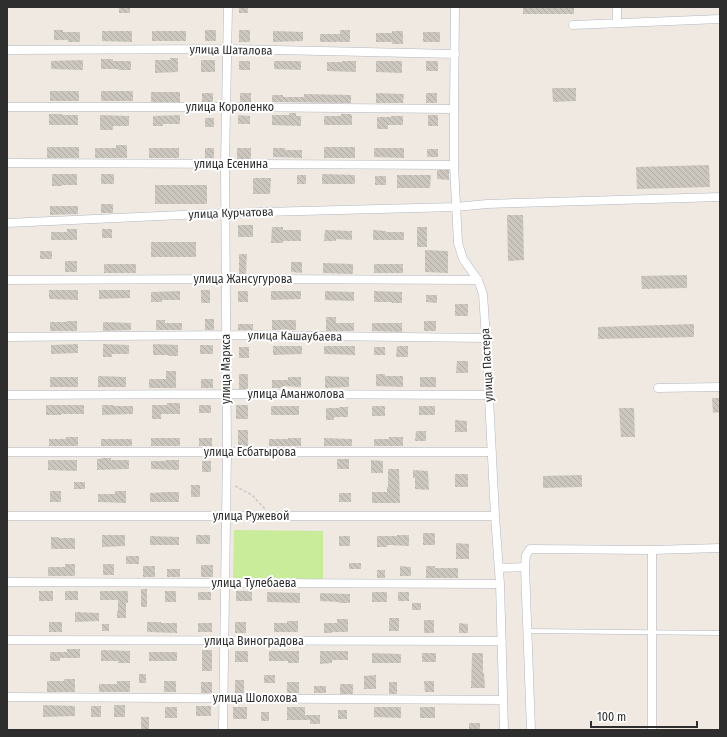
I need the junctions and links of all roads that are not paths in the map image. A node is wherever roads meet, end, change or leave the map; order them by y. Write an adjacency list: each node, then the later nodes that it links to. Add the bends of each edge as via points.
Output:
1 (228, 7): 7 (street, улица Маркса)
2 (455, 7): 9 (street, улица Пастера)
3 (616, 7): 5 (street)
4 (720, 19): 5 (street)
5 (617, 23): 6 (street)
6 (572, 25)
7 (228, 49): 8 (street, улица Шаталова); 9 (street, улица Шаталова); 11 (street, улица Маркса)
8 (7, 50)
9 (454, 54): 12 (street, улица Пастера)
10 (7, 107): 11 (street, улица Короленко)
11 (226, 107): 12 (street, улица Короленко); 14 (street, улица Маркса)
12 (454, 110): 15 (street, улица Пастера)
13 (7, 164): 14 (street, улица Есенина)
14 (225, 164): 15 (street, улица Есенина); 18 (street, улица Маркса)
15 (454, 165): 17 (street, улица Пастера)
16 (720, 197): 17 (street, улица Курчатова)
17 (456, 207): 18 (street, улица Курчатова); 22 (street, улица Пастера, via 458,243 463,259)
18 (226, 213): 19 (street, улица Курчатова); 20 (street, улица Маркса)
19 (7, 223)
20 (226, 279): 21 (street, улица Жансугурова); 22 (street, улица Жансугурова); 23 (street, улица Маркса)
21 (7, 280)
22 (478, 280): 25 (street, улица Пастера, via 483,294)
23 (226, 335): 24 (street, улица Кашаубаева); 25 (street, улица Кашаубаева); 28 (street, улица Маркса)
24 (7, 337)
25 (486, 338): 29 (street, улица Пастера)
26 (720, 387): 27 (street)
27 (658, 388)
28 (226, 394): 29 (street, улица Аманжолова); 30 (street, улица Аманжолова); 32 (street, улица Маркса)
29 (489, 395): 33 (street, улица Пастера)
30 (7, 396)
31 (7, 452): 32 (street, улица Есбатырова)
32 (227, 452): 33 (street, улица Есбатырова); 36 (street, улица Маркса)
33 (492, 452): 35 (street, улица Пастера)
34 (7, 516): 36 (street, улица Ружевой)
35 (495, 516): 36 (street, улица Ружевой); 40 (street, улица Пастера)
36 (226, 517): 42 (street, улица Маркса)
37 (720, 548): 38 (street)
38 (652, 550): 39 (street, via 530,549); 45 (street)
39 (524, 567): 40 (street); 44 (street)
40 (499, 568): 43 (street, улица Пастера)
41 (7, 582): 42 (street, улица Тулебаева)
42 (225, 583): 43 (street, улица Тулебаева); 48 (street, улица Маркса)
43 (500, 584): 49 (street, улица Пастера)
44 (528, 631): 45 (lane); 55 (street)
45 (652, 633): 46 (lane); 56 (street)
46 (720, 633)
47 (7, 640): 48 (street, улица Виноградова)
48 (224, 641): 49 (street, улица Виноградова); 51 (street, улица Маркса)
49 (502, 641): 52 (street, улица Пастера)
50 (7, 697): 51 (street, улица Шолохова)
51 (224, 698): 52 (street, улица Шолохова); 53 (street, улица Маркса)
52 (503, 700): 54 (street, улица Пастера)
53 (223, 730)
54 (504, 730)
55 (531, 730)
56 (652, 730)

